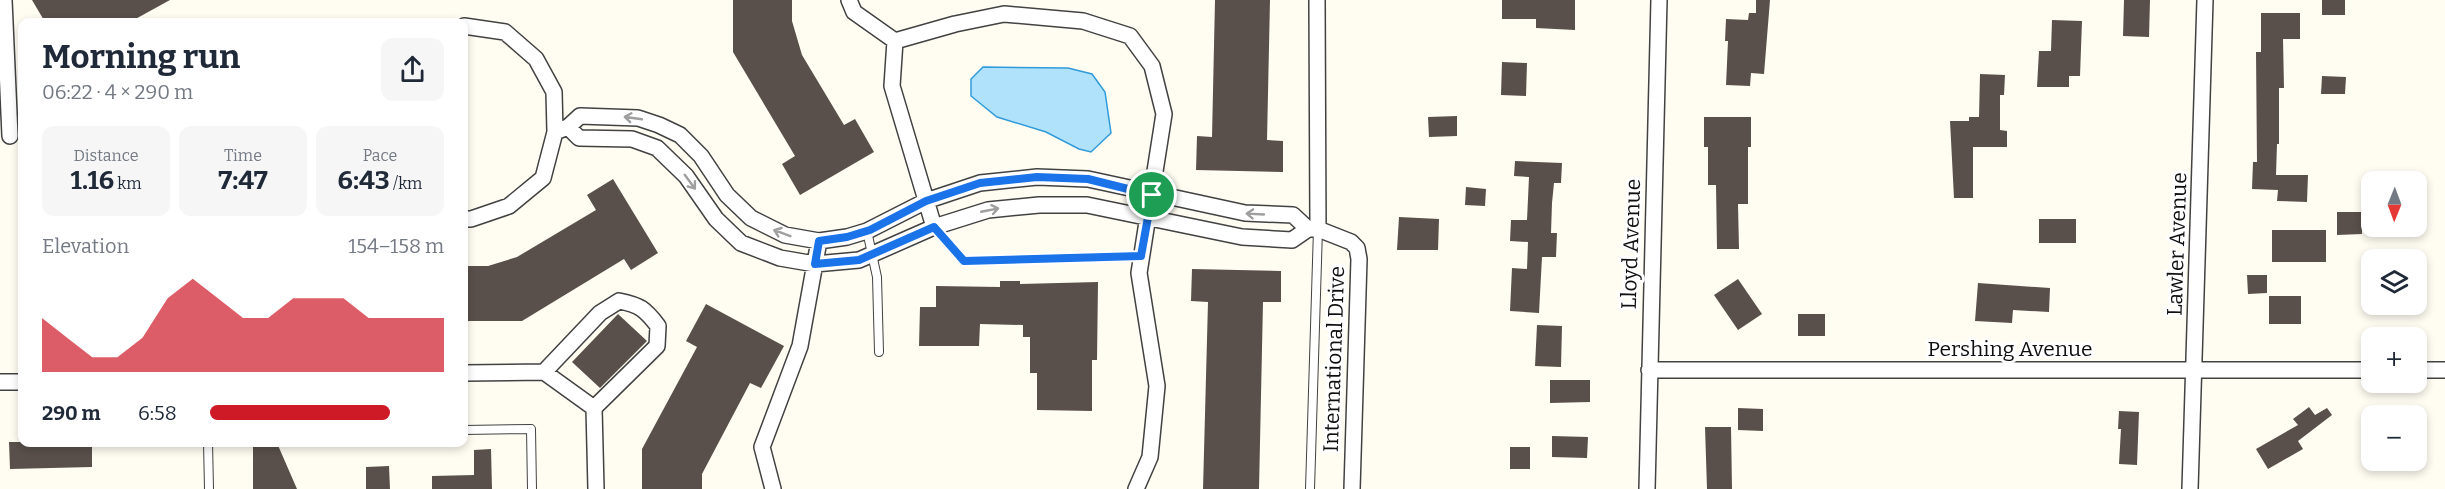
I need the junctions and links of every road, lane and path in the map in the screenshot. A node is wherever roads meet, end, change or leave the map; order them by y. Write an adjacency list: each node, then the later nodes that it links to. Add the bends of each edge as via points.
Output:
1 (4, 0): 9 (street)
2 (849, 0): 7 (street, via 854,12)
3 (1317, 0): 15 (street)
4 (1659, 0): 23 (street, Lloyd Avenue)
5 (2205, 0): 22 (street, Lawler Avenue)
6 (468, 27): 8 (street, via 505,32 536,58 554,92)
7 (895, 41): 10 (street, via 1004,14 1083,21 1130,36 1152,66 1164,114); 11 (street, via 892,86)
8 (562, 130): 13 (street, via 543,178 509,206); 17 (street, International Drive, one-way to 8, via 785,235 751,218 727,195 680,135 658,124 638,118 580,116); 20 (street, one-way to 20, via 579,138 632,139 657,148 686,176 716,219 741,243 780,258)
9 (11, 136)
10 (1152, 195): 11 (street, International Drive, via 1088,179 1037,177 980,183); 12 (street); 15 (street, International Drive, one-way to 10, via 1293,215 1245,213)
11 (926, 201): 14 (street); 16 (street, International Drive)
12 (1149, 218): 14 (street, one-way to 12, via 988,210 1039,205 1087,205); 15 (street, via 1242,237 1292,240); 19 (street)
13 (468, 219)
14 (934, 227): 18 (street); 19 (lane, via 964,261)
15 (1313, 229): 39 (lane); 40 (street, International Drive, via 1351,242 1359,259)
16 (867, 231): 17 (street, International Drive); 18 (lane)
17 (819, 241): 20 (street)
18 (872, 254): 20 (street, via 859,260); 21 (lane, via 877,277)
19 (1141, 256): 38 (street, via 1139,273 1157,386 1150,457)
20 (815, 264): 37 (street, via 800,346 762,447)
21 (879, 352)
22 (2194, 369): 23 (street, Pershing Avenue); 24 (street, Pershing Avenue); 42 (street, Lawler Avenue)
23 (1649, 370): 41 (street, Lloyd Avenue)
24 (2361, 370)
25 (2427, 370): 26 (street)
26 (2445, 370)
27 (544, 372): 28 (street); 31 (street); 31 (street, via 600,313 619,301 636,304 658,326 657,346)
28 (468, 373)
29 (0, 382): 30 (street)
30 (18, 382)
31 (594, 408): 36 (street)
32 (468, 430): 35 (lane, via 531,429)
33 (208, 447): 34 (lane)
34 (209, 489)
35 (532, 489)
36 (596, 489)
37 (773, 489)
38 (1136, 489)
39 (1310, 489)
40 (1352, 489)
41 (1647, 489)
42 (2190, 489)

